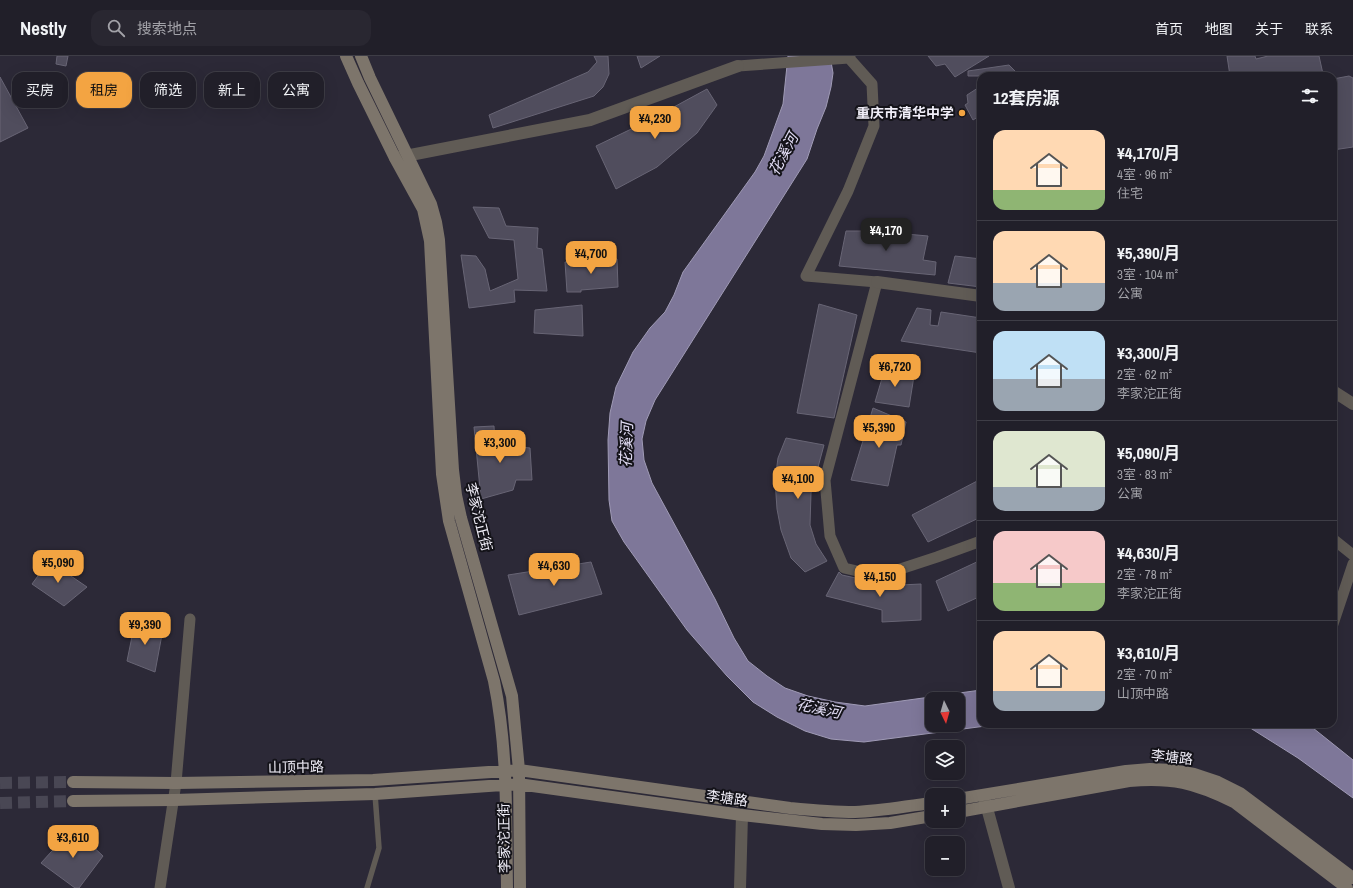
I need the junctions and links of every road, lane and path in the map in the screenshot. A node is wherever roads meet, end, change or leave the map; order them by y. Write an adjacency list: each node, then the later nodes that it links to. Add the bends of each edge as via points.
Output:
1 (346, 56): 5 (main road, via 358,83)
2 (361, 56): 5 (main road)
3 (850, 57): 4 (street); 6 (street, via 872,84 874,126 848,190 806,276)
4 (738, 66): 5 (street, via 590,120)
5 (401, 157): 16 (main road, 李家沱正街, via 423,208 430,241 445,500 494,681 501,721); 17 (main road, 李家沱正街, via 431,204 436,222 456,495 508,679 515,718)
6 (877, 282): 7 (street); 10 (street, via 825,480 830,536 844,568 879,576)
7 (977, 295)
8 (1337, 394): 9 (street)
9 (1353, 404)
10 (977, 542)
11 (1337, 542): 12 (street)
12 (1353, 555)
13 (1353, 564): 14 (street)
14 (1337, 612)
15 (190, 619): 19 (street)
16 (504, 770): 17 (main road, 山顶中路); 19 (main road, 山顶中路, via 373,780); 21 (main road, 李家沱正街)
17 (519, 770): 20 (main road, 李家沱正街); 27 (main road, 李塘路, via 826,811 862,811)
18 (73, 782): 19 (main road, 山顶中路)
19 (176, 783): 25 (street)
20 (518, 784): 21 (main road, 山顶中路); 30 (main road, 李塘路); 36 (main road, 李家沱正街)
21 (505, 785): 22 (main road, 山顶中路); 35 (main road, 李家沱正街)
22 (374, 794): 25 (main road, 山顶中路); 34 (lane, via 379,848)
23 (983, 796): 24 (main road, 李塘路); 28 (street); 32 (main road, 李塘路, via 1126,771 1150,769 1194,774 1240,793)
24 (965, 798)
25 (174, 800): 26 (main road, 山顶中路); 33 (street)
26 (73, 801)
27 (925, 804)
28 (986, 808): 29 (main road, 李塘路); 38 (street); 39 (main road, 李塘路, via 1129,781 1172,780 1194,785 1234,802)
29 (965, 811)
30 (742, 815): 31 (main road, 李塘路, via 856,825); 37 (street)
31 (925, 817)
32 (1353, 878)
33 (160, 888)
34 (367, 888)
35 (507, 888)
36 (520, 888)
37 (740, 888)
38 (1009, 888)
39 (1347, 888)

